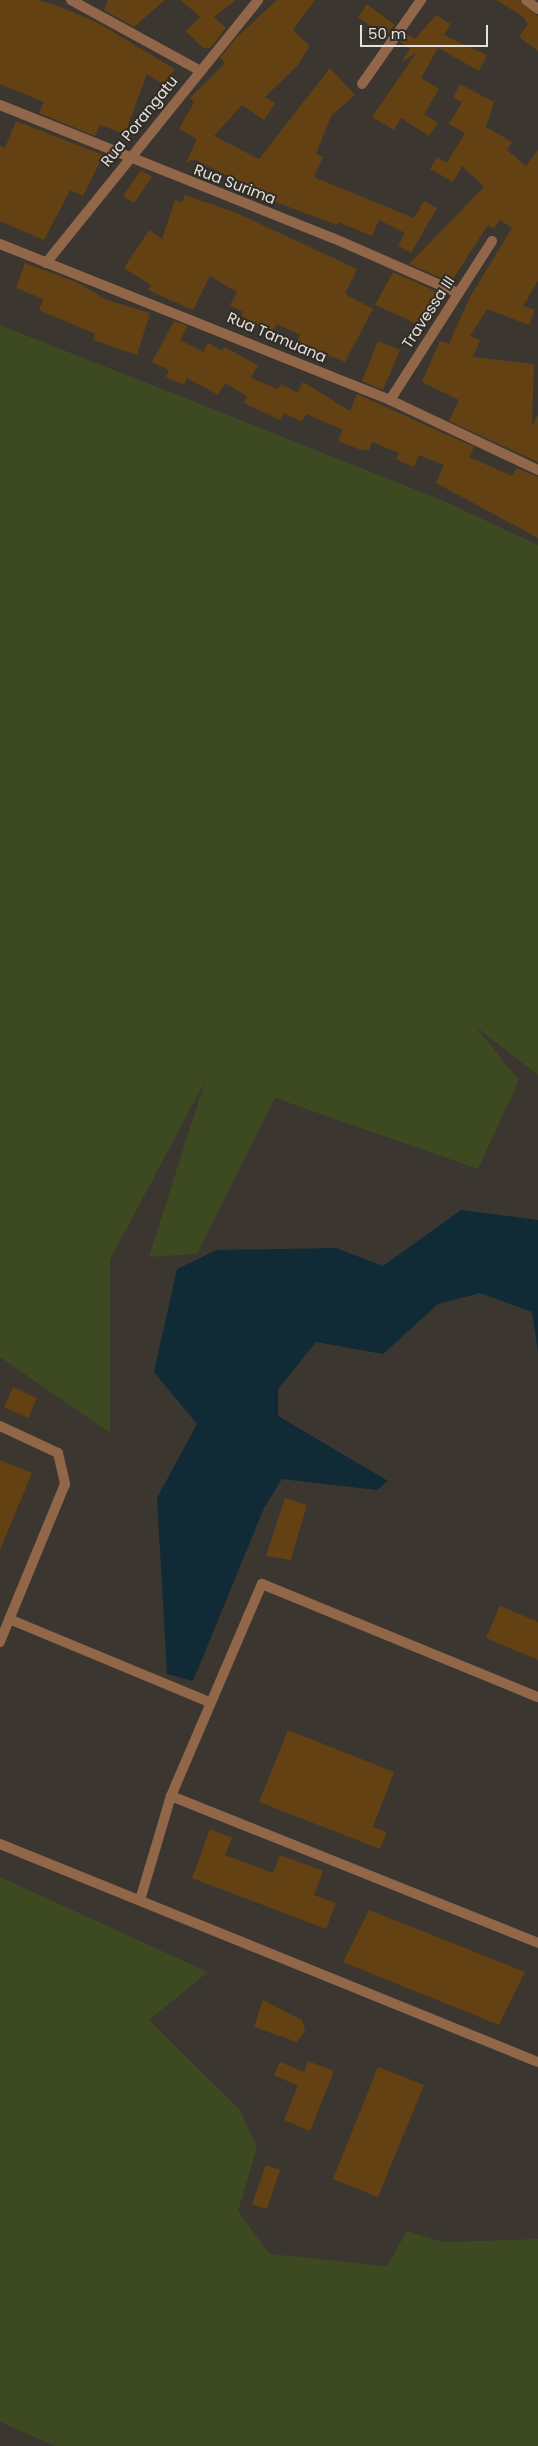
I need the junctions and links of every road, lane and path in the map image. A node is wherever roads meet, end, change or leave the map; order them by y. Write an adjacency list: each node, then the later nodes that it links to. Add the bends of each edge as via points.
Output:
1 (71, 0): 6 (street)
2 (258, 0): 6 (street, Rua Porangatu)
3 (421, 0): 7 (street)
4 (526, 0): 5 (street)
5 (538, 9)
6 (199, 70): 9 (street, Rua Porangatu)
7 (362, 84)
8 (0, 105): 9 (street, Rua Surima)
9 (128, 157): 12 (street, Rua Porangatu); 13 (street, Rua Surima, via 333,238)
10 (492, 242): 13 (street, Travessa III)
11 (0, 244): 12 (street, Rua Tamuana)
12 (46, 263): 14 (street, Rua Tamuana)
13 (458, 293): 14 (street, Travessa III)
14 (390, 400): 15 (street, Rua Tamuana)
15 (538, 470)
16 (0, 1426): 17 (street, via 58,1454 65,1484)
17 (9, 1619): 18 (street); 20 (street)
18 (0, 1642)
19 (538, 1697): 20 (street, via 262,1584)
20 (210, 1702): 21 (street)
21 (171, 1796): 23 (street); 24 (street)
22 (0, 1844): 23 (street)
23 (140, 1900): 25 (street)
24 (538, 1943)
25 (538, 2062)

